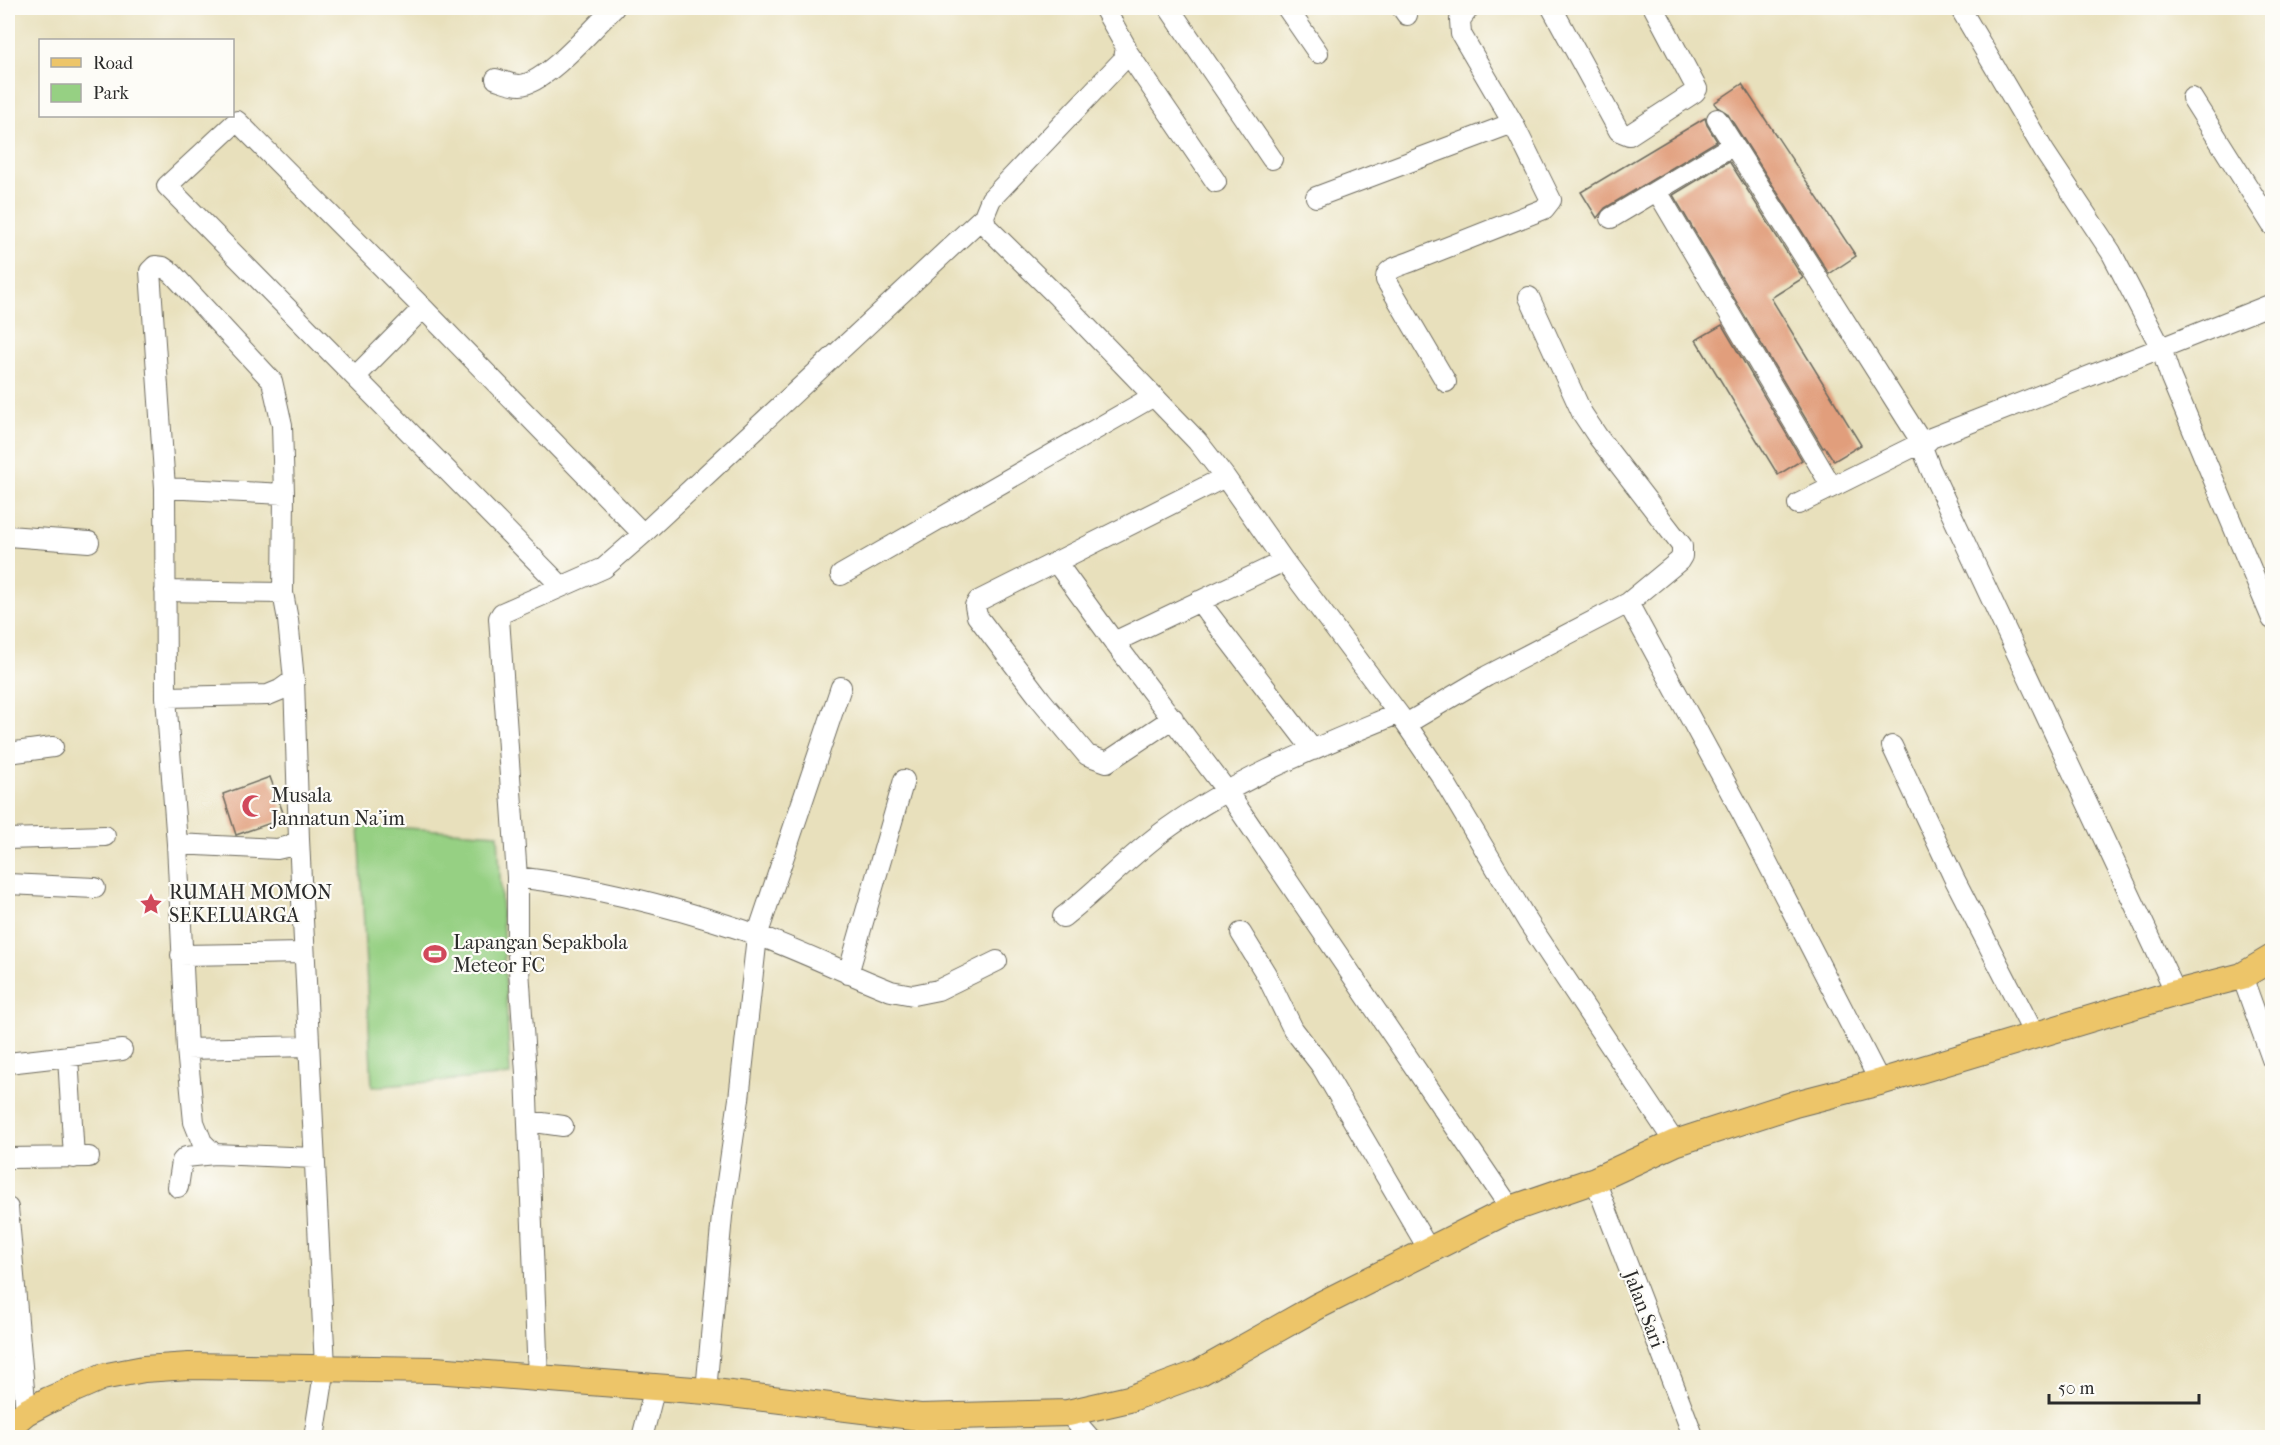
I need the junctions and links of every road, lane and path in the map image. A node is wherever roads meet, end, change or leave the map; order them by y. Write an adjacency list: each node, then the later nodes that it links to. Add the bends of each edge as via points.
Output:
1 (614, 8): 11 (street, via 554,67 531,82 519,85)
2 (1104, 8): 9 (street)
3 (1169, 8): 16 (street)
4 (1287, 8): 10 (street)
5 (1469, 8): 14 (street, via 1460,20 1461,34)
6 (1552, 8): 7 (street, via 1619,131 1629,135 1697,88)
7 (1654, 8)
8 (1960, 8): 26 (street, via 2044,151 2111,252)
9 (1126, 50): 17 (street); 20 (street, via 1124,59 991,199)
10 (1318, 53)
11 (496, 79)
12 (2192, 99): 22 (street)
13 (1717, 119): 15 (street)
14 (1513, 123): 19 (street); 28 (street, via 1550,204 1386,275)
15 (1733, 145): 18 (street); 30 (street)
16 (1272, 159)
17 (1216, 182)
18 (1657, 191): 21 (street); 32 (street)
19 (1316, 197)
20 (984, 216): 29 (street, via 986,226); 36 (street)
21 (1611, 218)
22 (2272, 225)
23 (1529, 297): 46 (street, via 1582,413 1682,546 1679,561)
24 (2272, 304): 26 (street)
25 (423, 308): 27 (street); 27 (street, via 237,121 167,186); 36 (street)
26 (2161, 348): 30 (street); 47 (street)
27 (355, 377): 42 (street)
28 (1446, 382)
29 (1154, 396): 31 (street); 41 (street)
30 (1926, 441): 32 (street); 76 (street, via 1922,447 1930,468)
31 (1225, 477): 39 (street); 40 (street)
32 (1832, 487): 35 (street)
33 (165, 488): 34 (street); 34 (street, via 150,271 155,266 172,273 272,381 282,425); 43 (street)
34 (284, 494): 44 (street)
35 (1798, 504)
36 (643, 534): 42 (street, via 604,568)
37 (8, 536): 38 (street)
38 (88, 542)
39 (1284, 561): 45 (street); 53 (street)
40 (1056, 562): 48 (street); 52 (street, via 978,601 977,616 1041,700 1094,759 1107,762)
41 (841, 575)
42 (561, 586): 64 (street, via 506,610 499,618)
43 (165, 591): 44 (street); 51 (street)
44 (283, 593): 49 (street)
45 (1199, 601): 48 (street); 56 (street)
46 (1628, 603): 53 (street); 84 (street, via 1743,815)
47 (2272, 619)
48 (1114, 642): 52 (street)
49 (294, 680): 51 (street, via 268,695); 62 (street)
50 (841, 687): 69 (street)
51 (166, 697): 63 (street)
52 (1173, 718): 59 (street)
53 (1402, 719): 56 (street); 87 (street, via 1440,774 1528,922)
54 (53, 747): 57 (street)
55 (1892, 747): 77 (street)
56 (1313, 750): 59 (street)
57 (8, 753)
58 (904, 780): 74 (street)
59 (1226, 790): 67 (street, via 1166,829); 94 (street)
60 (105, 836): 61 (street)
61 (8, 839)
62 (299, 839): 63 (street, via 277,849); 70 (street)
63 (177, 844): 71 (street)
64 (517, 877): 69 (street, via 632,899); 85 (street)
65 (8, 884): 66 (street)
66 (95, 888)
67 (1063, 917)
68 (1240, 933): 95 (street, via 1293,1029 1320,1064)
69 (757, 936): 74 (street); 99 (street, via 722,1216)
70 (304, 953): 71 (street); 78 (street)
71 (181, 955): 79 (street)
72 (2272, 958): 75 (main road)
73 (997, 961): 74 (street, via 938,990 913,995)
74 (848, 974)
75 (2242, 976): 76 (main road); 82 (street)
76 (2176, 993): 77 (main road)
77 (2035, 1036): 84 (main road)
78 (309, 1046): 79 (street); 90 (street)
79 (186, 1049): 88 (street, via 194,1122 202,1142)
80 (122, 1050): 81 (street)
81 (68, 1056): 83 (street); 89 (street, via 82,1157)
82 (2272, 1059)
83 (8, 1063)
84 (1880, 1082): 87 (main road, via 1795,1104)
85 (528, 1121): 86 (street); 97 (street)
86 (563, 1126)
87 (1675, 1143): 91 (main road)
88 (214, 1154): 90 (street); 92 (street, via 186,1157)
89 (8, 1158)
90 (314, 1158): 96 (street)
91 (1594, 1180): 94 (main road); 106 (street, Jalan Sari)
92 (178, 1187)
93 (8, 1208): 101 (street)
94 (1511, 1209): 95 (main road)
95 (1429, 1250): 100 (main road, via 1199,1373 1129,1399)
96 (325, 1367): 97 (main road); 101 (main road, via 144,1369 102,1377); 103 (street)
97 (538, 1378): 98 (main road)
98 (655, 1387): 99 (main road); 104 (street)
99 (706, 1391): 102 (main road)
100 (1068, 1413): 102 (main road); 105 (street)
101 (17, 1419)
102 (924, 1427)
103 (314, 1437)
104 (642, 1437)
105 (1090, 1437)
106 (1694, 1437)

